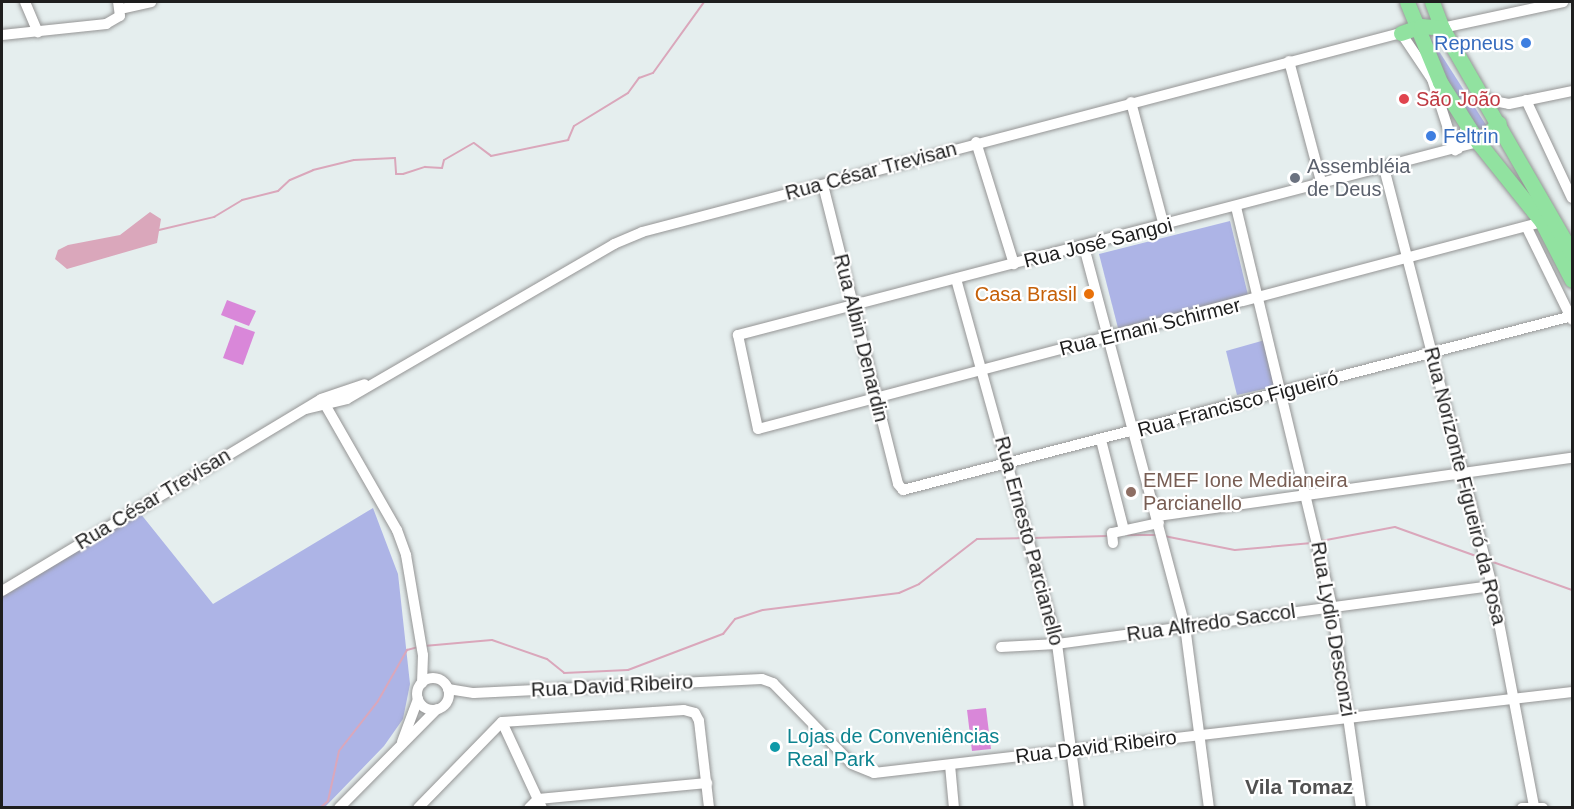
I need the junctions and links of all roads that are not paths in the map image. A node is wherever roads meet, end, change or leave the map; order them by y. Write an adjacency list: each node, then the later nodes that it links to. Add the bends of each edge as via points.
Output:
1 (26, 2): 8 (street)
2 (151, 2): 5 (street)
3 (1432, 2): 7 (highway)
4 (1563, 2): 7 (street, Rua César Trevisan)
5 (120, 5): 8 (street, via 115,20 106,24)
6 (1409, 7): 7 (highway)
7 (1428, 31): 10 (street, Rua César Trevisan); 12 (highway); 17 (highway); 20 (street, via 1432,79)
8 (38, 32): 9 (street)
9 (2, 35)
10 (1289, 61): 14 (street, Rua César Trevisan); 23 (street)
11 (1572, 91): 13 (street)
12 (1483, 99): 15 (street); 16 (highway)
13 (1526, 100): 15 (street); 24 (street)
14 (1131, 102): 18 (street, Rua César Trevisan); 27 (street)
15 (1509, 104): 16 (street)
16 (1499, 123): 19 (highway); 30 (highway)
17 (1467, 125): 19 (highway); 20 (street)
18 (976, 142): 22 (street, Rua César Trevisan); 32 (street)
19 (1478, 142): 20 (street, Rua José Sangoi); 26 (highway)
20 (1456, 150): 21 (street, Rua José Sangoi)
21 (1384, 168): 23 (street, Rua José Sangoi); 31 (street, Rua Norizonte Figueiró da Rosa)
22 (823, 185): 36 (street, Rua Albin Denardin); 43 (street, Rua César Trevisan, via 623,240 344,401)
23 (1322, 185): 25 (street, Rua José Sangoi)
24 (1571, 191)
25 (1236, 207): 27 (street, Rua José Sangoi); 35 (street, Rua Lydio Desconzi)
26 (1542, 222): 28 (street, Rua Ernani Schirmer); 34 (highway)
27 (1164, 226): 29 (street, Rua José Sangoi)
28 (1527, 228): 31 (street, Rua Ernani Schirmer); 37 (street)
29 (1084, 247): 32 (street, Rua José Sangoi); 38 (street)
30 (1572, 253)
31 (1408, 260): 35 (street, Rua Ernani Schirmer); 39 (street, Rua Norizonte Figueiró da Rosa)
32 (1014, 264): 33 (street, Rua José Sangoi)
33 (956, 279): 36 (street, Rua José Sangoi); 40 (street, Rua Ernesto Parcianello)
34 (1572, 280)
35 (1257, 299): 38 (street, Rua Ernani Schirmer); 41 (street, Rua Lydio Desconzi)
36 (853, 305): 42 (street, Rua Albin Denardin); 44 (street, Rua José Sangoi, via 738,335)
37 (1572, 317): 39 (street, Rua Francisco Figueiró)
38 (1111, 337): 40 (street, Rua Ernani Schirmer); 45 (street)
39 (1433, 354): 41 (street, Rua Francisco Figueiró); 49 (street, Rua Norizonte Figueiró da Rosa)
40 (982, 370): 42 (street, Rua Ernani Schirmer); 48 (street, Rua Ernesto Parcianello)
41 (1281, 392): 45 (street, Rua Francisco Figueiró); 51 (street, Rua Lydio Desconzi)
42 (876, 398): 44 (street, Rua Ernani Schirmer); 50 (street, Rua Albin Denardin, via 898,484)
43 (324, 402): 56 (street, Rua César Trevisan, via 306,409); 61 (street, via 397,530 406,555)
44 (758, 429)
45 (1135, 431): 46 (street, Rua Francisco Figueiró); 52 (street)
46 (1101, 440): 48 (street, Rua Francisco Figueiró); 53 (street)
47 (1572, 458): 49 (street)
48 (1010, 464): 50 (street, Rua Francisco Figueiró); 59 (street, Rua Ernesto Parcianello)
49 (1464, 475): 51 (street); 55 (street, Rua Norizonte Figueiró da Rosa)
50 (903, 490)
51 (1307, 496): 52 (street); 57 (street, Rua Lydio Desconzi)
52 (1158, 520): 53 (street); 58 (street)
53 (1124, 530): 54 (street, via 1112,532)
54 (1113, 543)
55 (1492, 586): 57 (street, Rua Alfredo Saccol); 67 (street, Rua Norizonte Figueiró da Rosa)
56 (2, 591)
57 (1332, 606): 58 (street, Rua Alfredo Saccol); 71 (street, Rua Lydio Desconzi)
58 (1185, 626): 59 (street, Rua Alfredo Saccol); 73 (street)
59 (1057, 644): 60 (street, Rua Alfredo Saccol); 75 (street, Rua Ernesto Parcianello)
60 (1001, 648)
61 (423, 655): 62 (street); 63 (street)
62 (439, 680): 63 (street); 64 (street)
63 (422, 683): 68 (street)
64 (448, 689): 66 (street, Rua David Ribeiro); 69 (street)
65 (1572, 692): 67 (street, Rua David Ribeiro)
66 (474, 693): 69 (street, Rua David Ribeiro); 76 (street, Rua David Ribeiro, via 762,679 773,683 862,770 874,773)
67 (1514, 697): 71 (street, Rua David Ribeiro); 79 (street, Rua Norizonte Figueiró da Rosa)
68 (418, 699): 70 (street, via 425,708); 74 (street)
69 (447, 702): 70 (street)
70 (437, 709): 74 (street)
71 (1348, 717): 73 (street, Rua David Ribeiro); 87 (street, Rua Lydio Desconzi)
72 (502, 722): 77 (street, via 684,710 699,721); 78 (street); 81 (street)
73 (1200, 735): 75 (street, Rua David Ribeiro); 86 (street)
74 (400, 745): 80 (street)
75 (1072, 750): 76 (street, Rua David Ribeiro); 85 (street, Rua Ernesto Parcianello)
76 (950, 765): 84 (street)
77 (707, 783): 78 (street); 83 (street)
78 (540, 803): 82 (street)
79 (1540, 806): 88 (street)
80 (339, 807)
81 (418, 807)
82 (529, 807)
83 (710, 807)
84 (954, 807)
85 (1079, 807)
86 (1209, 807)
87 (1361, 807)
88 (1522, 807)

